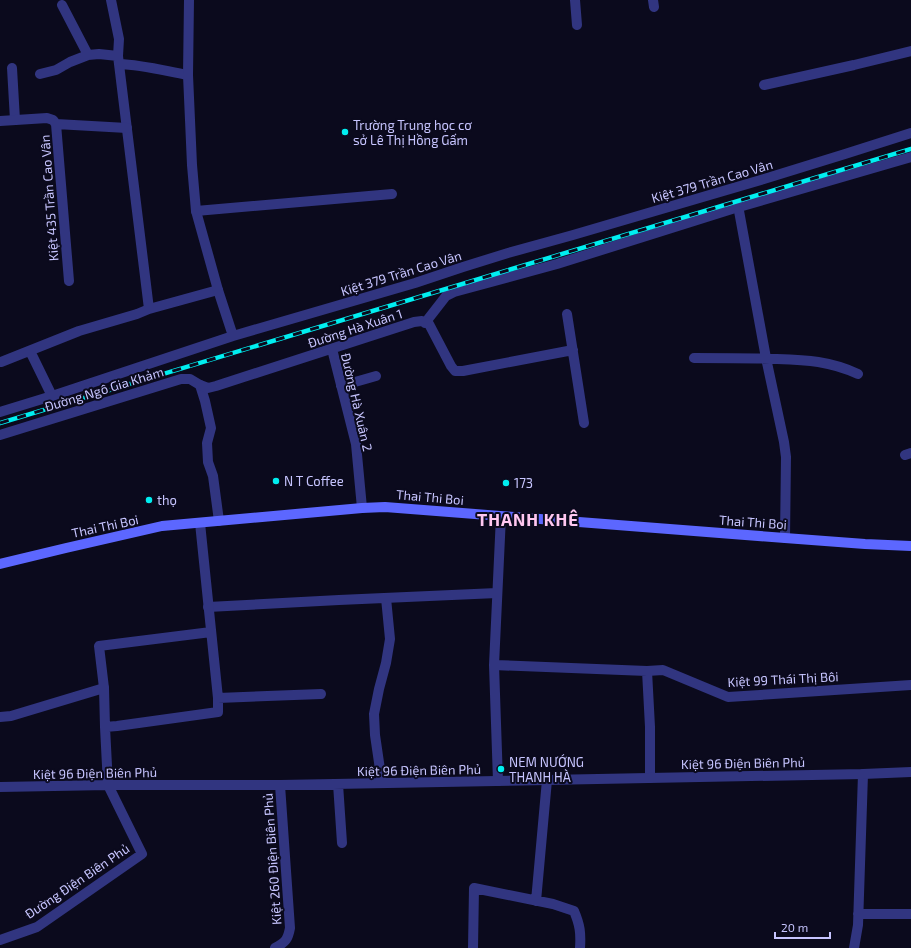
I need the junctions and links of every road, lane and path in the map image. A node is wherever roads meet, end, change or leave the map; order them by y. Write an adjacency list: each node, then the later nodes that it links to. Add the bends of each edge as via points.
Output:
1 (111, 0): 8 (street, via 119,39)
2 (189, 0): 11 (street)
3 (575, 0): 5 (street)
4 (62, 5): 7 (street)
5 (576, 25)
6 (911, 51): 12 (street)
7 (88, 54): 8 (street, via 99,54); 10 (street, via 56,70)
8 (119, 60): 11 (street); 16 (street)
9 (12, 68): 13 (street)
10 (40, 74)
11 (188, 75): 20 (street)
12 (764, 85)
13 (15, 120): 14 (street, Kiệt 435 Trần Cao Vân); 15 (street, Kiệt 435 Trần Cao Vân, via 47,118)
14 (0, 121)
15 (56, 124): 16 (street); 22 (street, Kiệt 435 Trần Cao Vân)
16 (127, 128): 24 (street)
17 (908, 134): 27 (street, Kiệt 379 Trần Cao Vân)
18 (911, 156): 26 (street, via 557,264 454,292 446,296)
19 (392, 194): 20 (street)
20 (196, 211): 23 (street)
21 (739, 211): 32 (street)
22 (69, 281)
23 (218, 290): 24 (street); 27 (street)
24 (148, 309): 30 (street, via 79,331)
25 (567, 314): 29 (street)
26 (425, 323): 28 (street, Đường Hà Xuân 1, via 414,322); 29 (street, via 429,324 456,371)
27 (232, 336): 39 (street, Kiệt 379 Trần Cao Vân)
28 (332, 349): 37 (street, Đường Hà Xuân 1); 38 (street, Đường Hà Xuân 2)
29 (573, 350): 41 (street)
30 (30, 351): 33 (street); 39 (street)
31 (694, 358): 32 (street)
32 (766, 358): 34 (street, via 822,362); 47 (street, via 784,442)
33 (1, 362)
34 (858, 374)
35 (376, 376): 38 (street)
36 (200, 385): 37 (street, Đường Ngô Gia Khảm, via 208,388); 42 (street, Đường Ngô Gia Khảm, via 190,379 181,379); 45 (street, via 211,428 206,443)
37 (216, 386)
38 (341, 386): 43 (street, Đường Hà Xuân 2, via 356,444)
39 (52, 396): 40 (street, Kiệt 379 Trần Cao Vân)
40 (0, 412)
41 (584, 423)
42 (0, 435)
43 (362, 508): 44 (street, Thai Thi Boi, via 385,507); 45 (street, Thai Thi Boi)
44 (501, 516): 47 (street, Thai Thi Boi); 50 (street)
45 (219, 522): 46 (street, Thai Thi Boi)
46 (200, 523): 49 (street, Thai Thi Boi, via 162,526); 52 (street)
47 (785, 538): 48 (street, Thai Thi Boi)
48 (911, 546)
49 (0, 562)
50 (497, 593): 51 (street); 54 (street)
51 (386, 598): 52 (street); 67 (street, via 390,639 374,714)
52 (208, 607): 53 (street)
53 (211, 632): 57 (street, via 99,646); 59 (street)
54 (494, 665): 55 (street, Kiệt 99 Thái Thị Bôi); 66 (street)
55 (647, 671): 56 (street, Kiệt 99 Thái Thị Bôi, via 663,670 728,697); 64 (street)
56 (911, 685)
57 (104, 688): 60 (street); 61 (street)
58 (322, 694): 59 (street)
59 (218, 698): 61 (street, via 218,712)
60 (0, 717)
61 (105, 727): 69 (street)
62 (911, 772): 63 (street, Kiệt 96 Điện Biên Phủ)
63 (863, 774): 64 (street, Kiệt 96 Điện Biên Phủ); 74 (street)
64 (650, 778): 65 (street, Kiệt 96 Điện Biên Phủ)
65 (547, 780): 66 (street, Kiệt 96 Điện Biên Phủ); 73 (street)
66 (498, 781): 67 (street, Kiệt 96 Điện Biên Phủ)
67 (382, 783): 68 (street, Kiệt 96 Điện Biên Phủ)
68 (338, 784): 70 (street, Kiệt 96 Điện Biên Phủ); 72 (street)
69 (108, 785): 70 (street, Kiệt 96 Điện Biên Phủ); 71 (street, Kiệt 96 Điện Biên Phủ); 76 (street, Đường Điện Biên Phủ, via 142,854 36,927)
70 (280, 785): 77 (street, Kiệt 260 Điện Biên Phủ, via 290,928 288,938)
71 (0, 787)
72 (342, 843)
73 (536, 901): 78 (street, via 474,888); 79 (street, via 574,911 581,932)
74 (858, 914): 75 (street); 80 (street)
75 (911, 914)
76 (0, 940)
77 (275, 948)
78 (473, 948)
79 (580, 948)
80 (854, 948)

